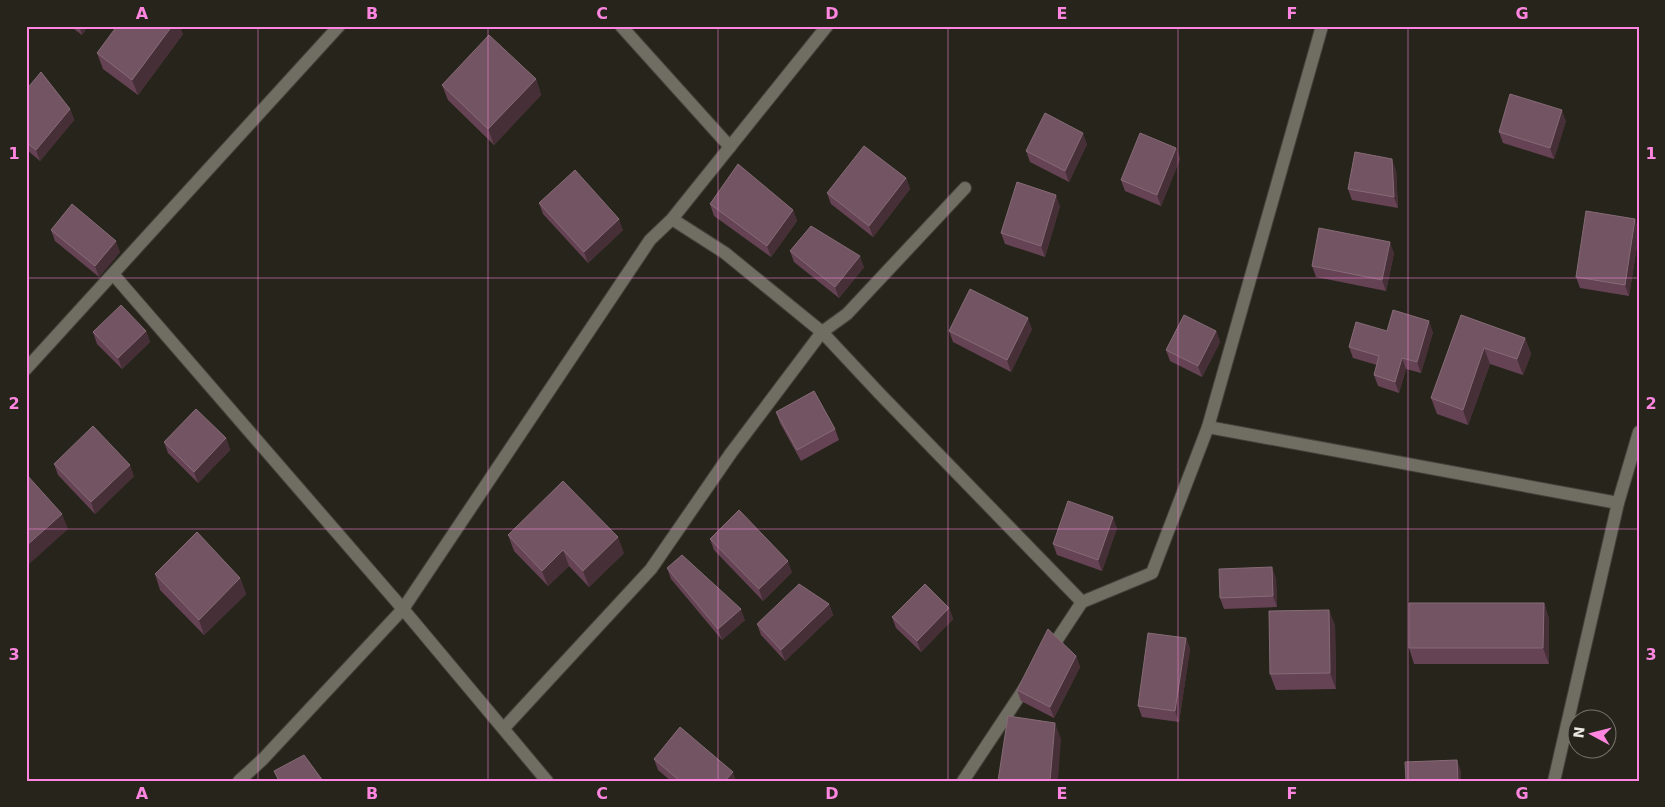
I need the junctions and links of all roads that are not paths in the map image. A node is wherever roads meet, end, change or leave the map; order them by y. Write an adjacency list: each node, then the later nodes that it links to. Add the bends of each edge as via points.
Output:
1 (339, 26): 8 (street)
2 (621, 26): 5 (street)
3 (827, 26): 5 (street)
4 (1322, 26): 11 (street)
5 (730, 147): 7 (street)
6 (965, 188): 9 (street, via 847,314)
7 (672, 219): 9 (street, via 725,253); 15 (street, via 650,240)
8 (113, 274): 10 (street); 15 (street)
9 (822, 332): 14 (street); 18 (street, via 731,453 651,569)
10 (26, 369)
11 (1208, 427): 13 (street); 14 (street, via 1152,573)
12 (1639, 432): 13 (street)
13 (1618, 503): 22 (street)
14 (1082, 602): 16 (street)
15 (403, 609): 18 (street); 19 (street)
16 (1044, 659)
17 (1033, 675): 21 (street)
18 (504, 728): 20 (street)
19 (239, 781)
20 (546, 781)
21 (963, 781)
22 (1554, 781)

